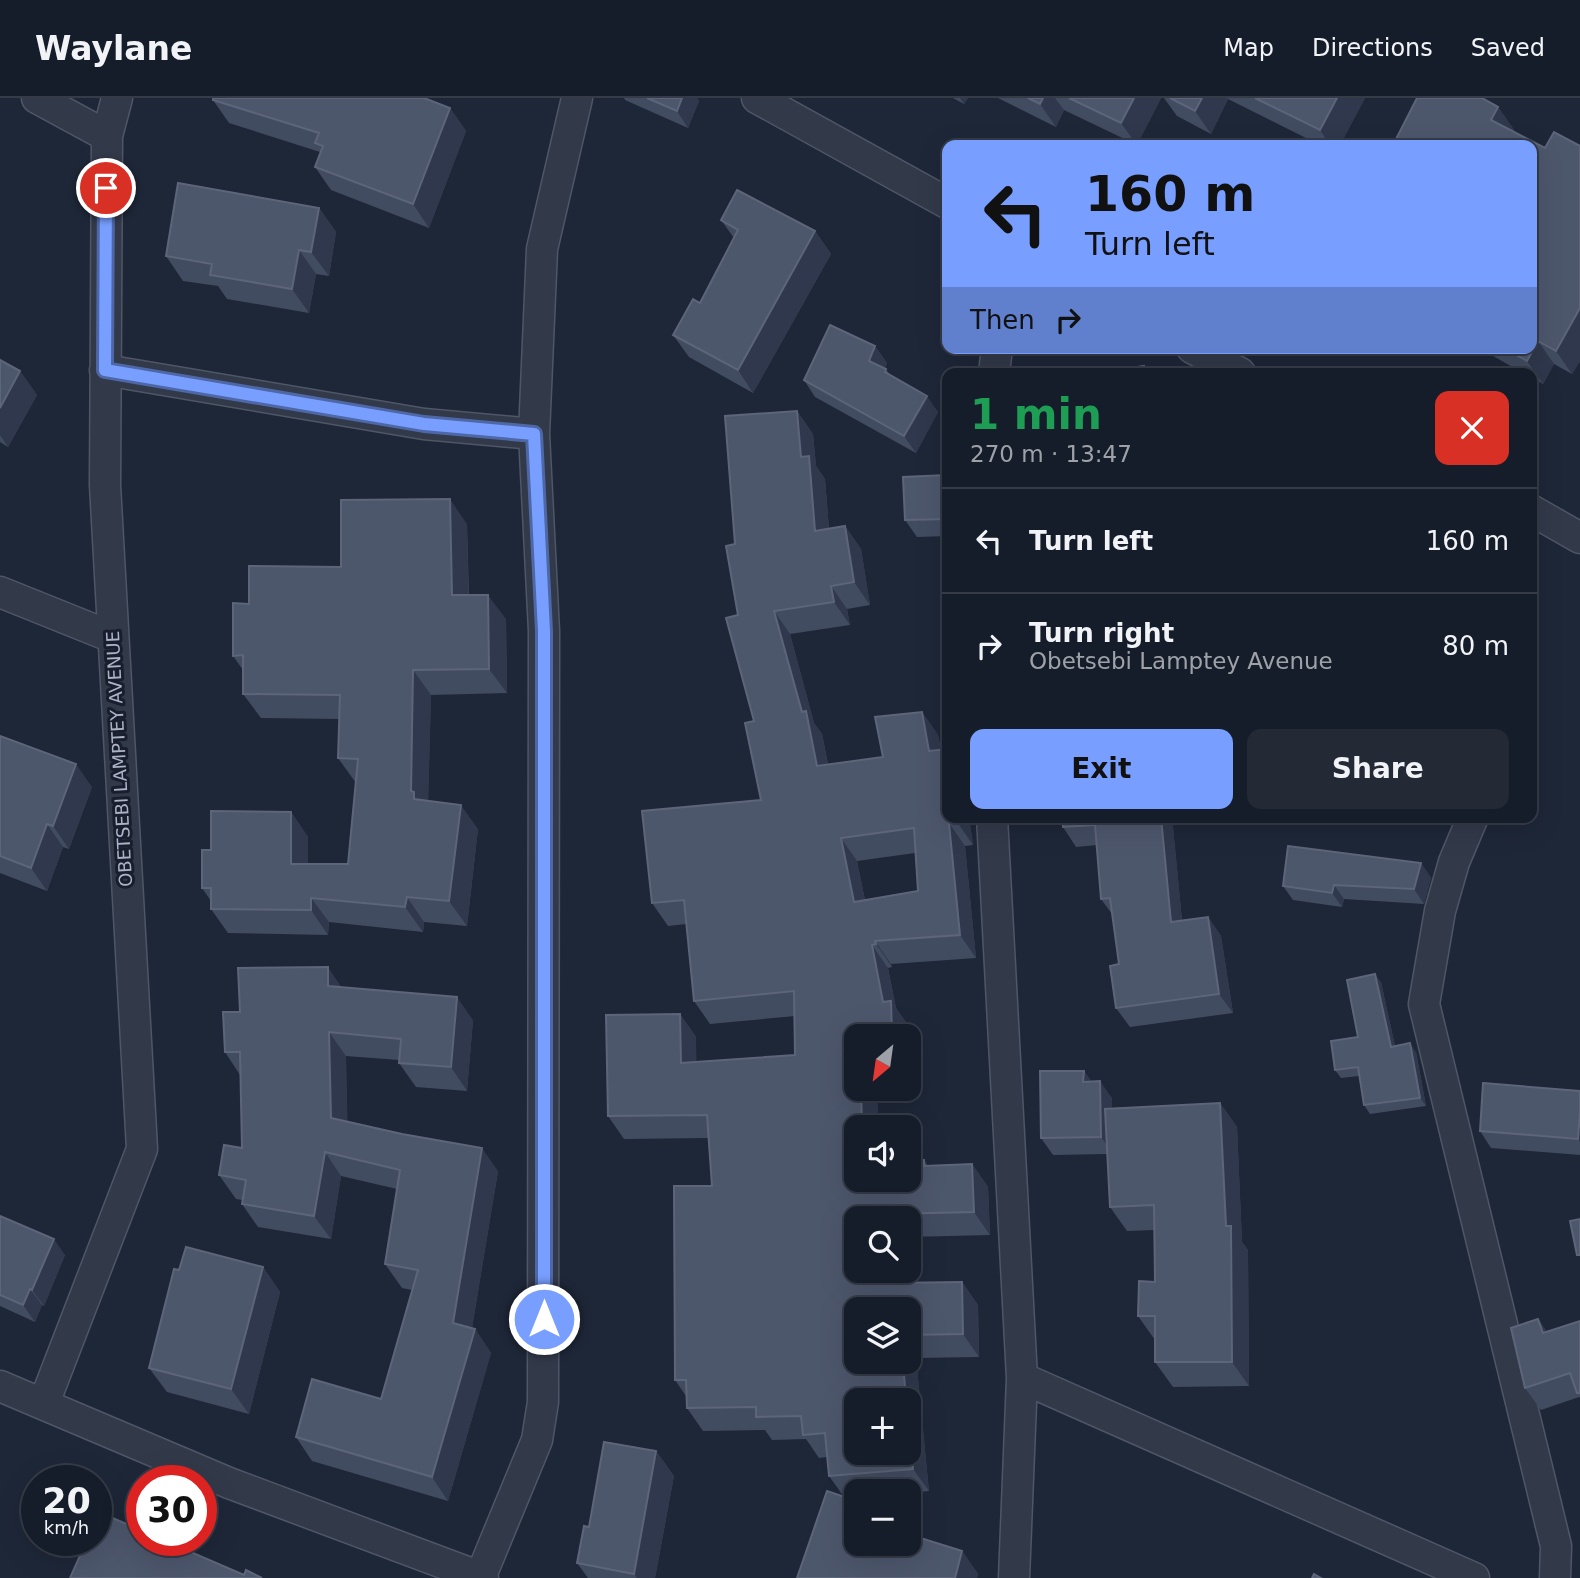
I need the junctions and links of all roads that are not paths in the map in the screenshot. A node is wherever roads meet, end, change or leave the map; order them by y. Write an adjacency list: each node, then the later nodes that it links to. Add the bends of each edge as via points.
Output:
1 (37, 98): 5 (street)
2 (117, 98): 5 (street, OBETSEBI LAMPTEY AVENUE)
3 (577, 98): 10 (street, via 542,249)
4 (757, 98): 6 (street)
5 (107, 136): 9 (street, OBETSEBI LAMPTEY AVENUE)
6 (942, 200)
7 (1204, 354): 8 (street)
8 (1230, 368)
9 (105, 370): 10 (street, via 424,424); 14 (street, OBETSEBI LAMPTEY AVENUE)
10 (534, 434): 20 (street, via 544,631 544,1402 537,1440)
11 (1537, 513): 12 (street)
12 (1580, 538)
13 (0, 592): 14 (street)
14 (112, 637): 19 (street, OBETSEBI LAMPTEY AVENUE, via 142,1149)
15 (992, 823): 17 (street)
16 (1470, 823): 23 (street, via 1440,911 1424,1004 1556,1546)
17 (1022, 1378): 21 (street); 22 (street)
18 (0, 1386): 19 (street)
19 (44, 1403): 20 (street, via 229,1483)
20 (481, 1578)
21 (1014, 1578)
22 (1474, 1578)
23 (1555, 1578)

